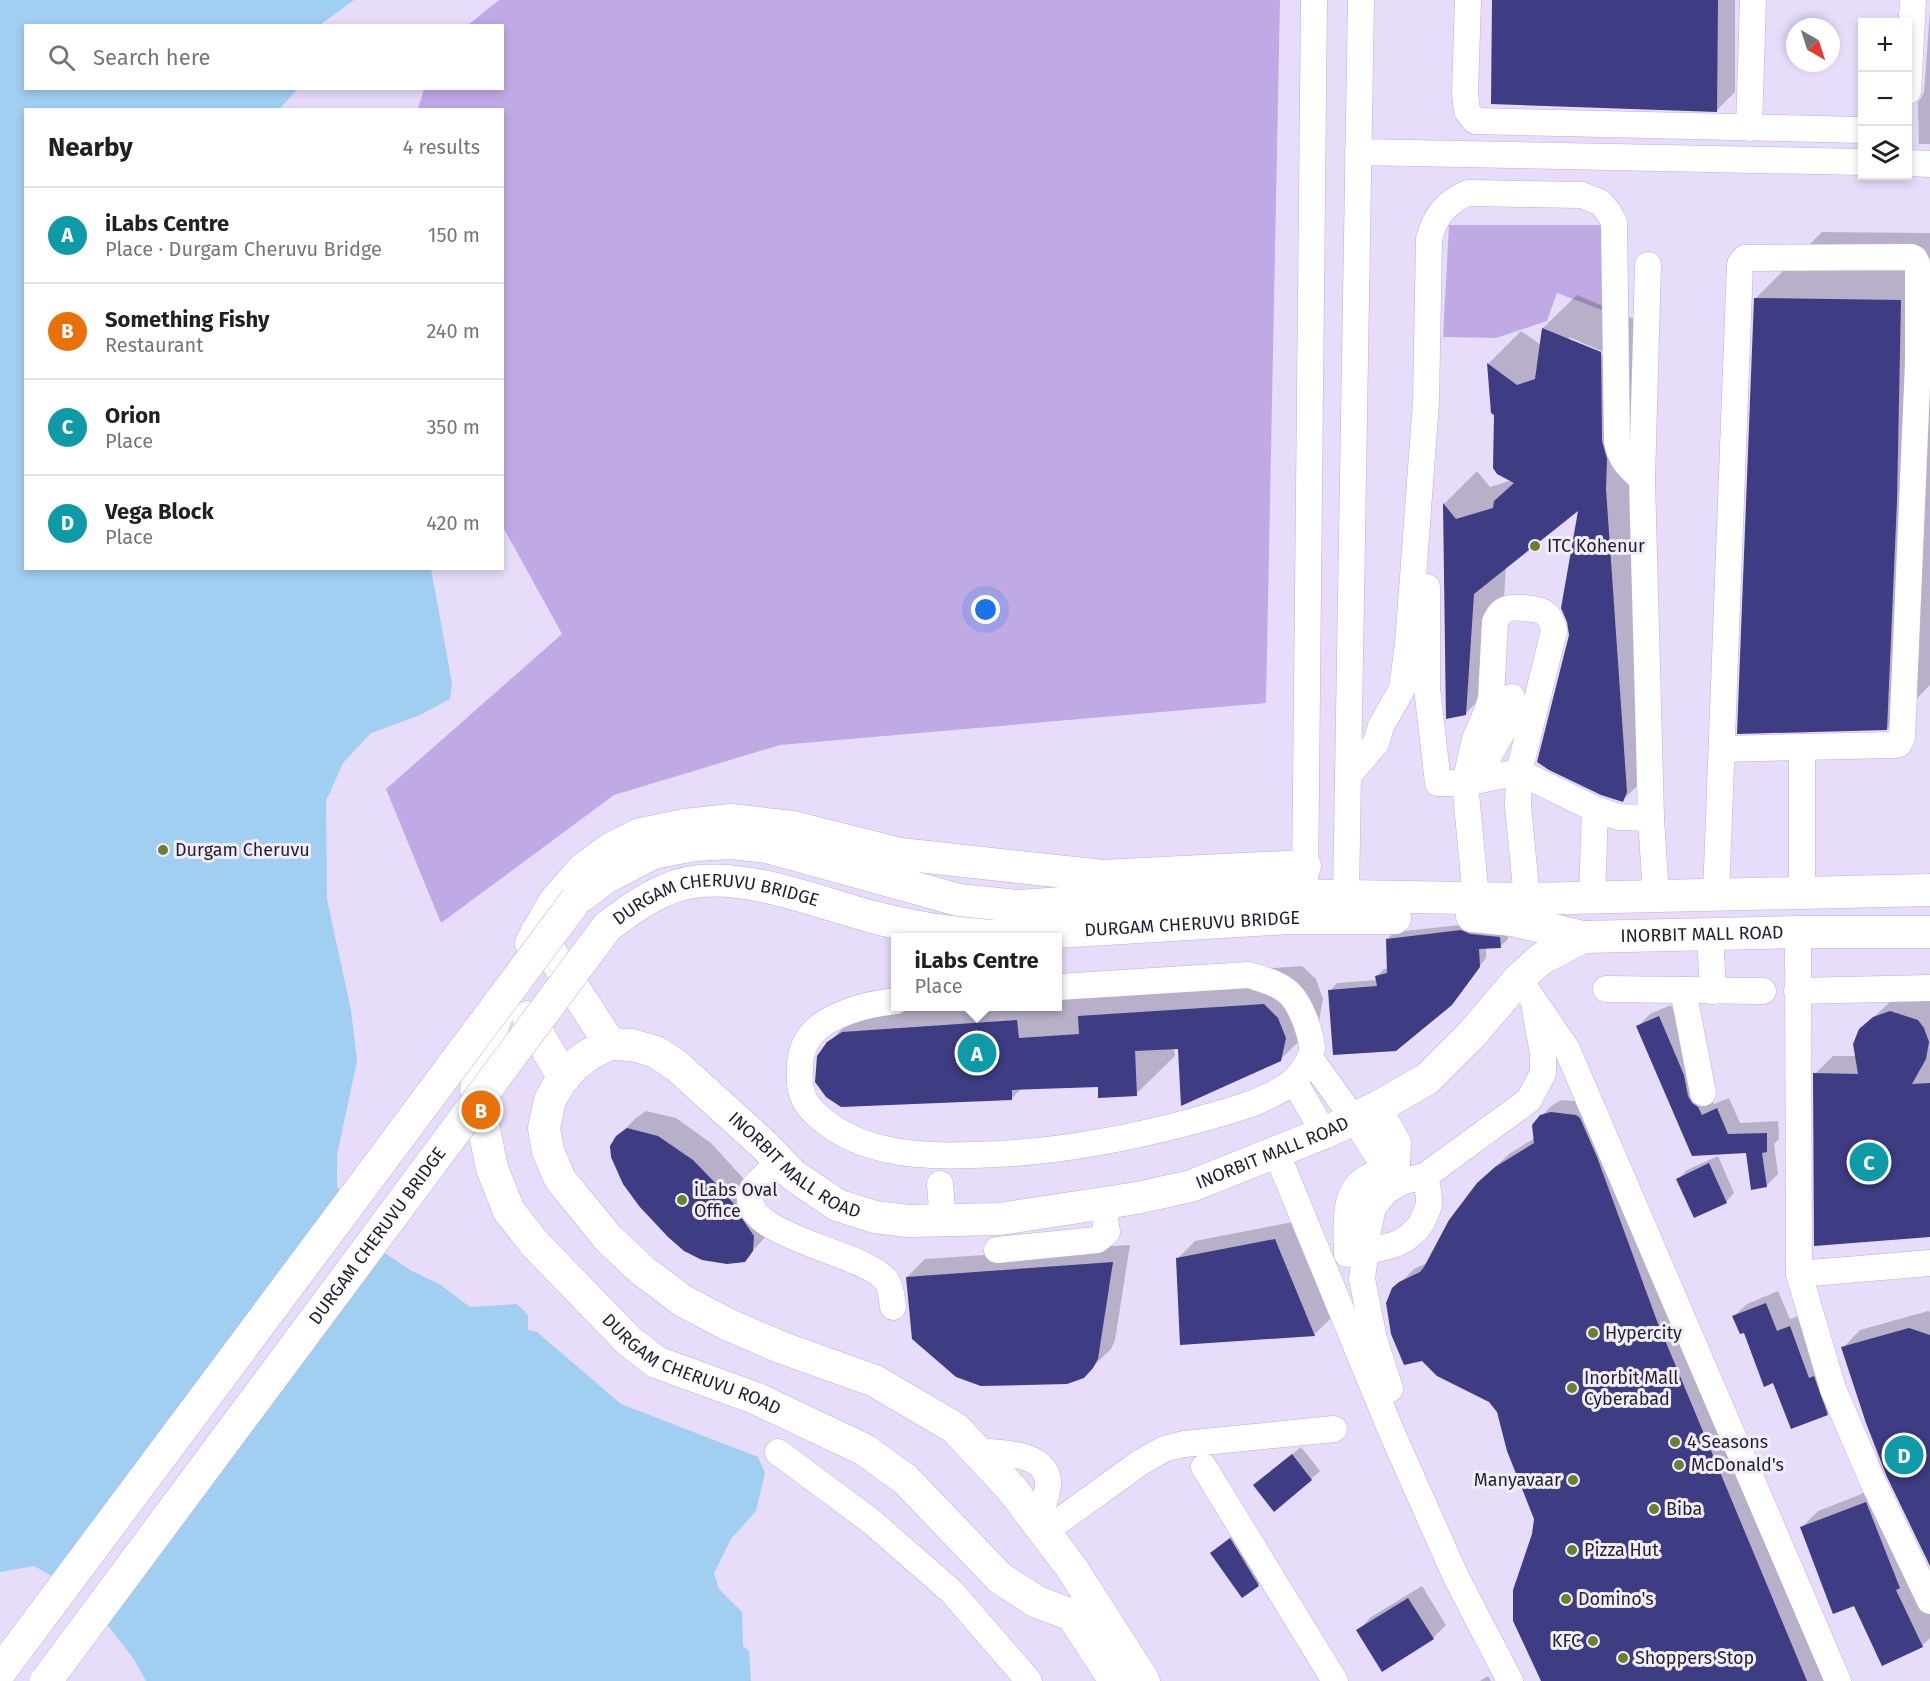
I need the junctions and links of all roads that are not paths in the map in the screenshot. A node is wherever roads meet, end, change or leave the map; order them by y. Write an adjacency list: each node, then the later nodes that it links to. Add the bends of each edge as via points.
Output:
1 (1314, 0): 27 (street)
2 (1361, 0): 9 (street)
3 (1468, 0): 7 (street, via 1465,93 1467,111 1475,121)
4 (1753, 0): 7 (street)
5 (1913, 0): 6 (street)
6 (1909, 72)
7 (1749, 128): 8 (street)
8 (1858, 130)
9 (1358, 152): 10 (street); 23 (street)
10 (1858, 162)
11 (1912, 163): 12 (street)
12 (1930, 164)
13 (1648, 265): 16 (street)
14 (1416, 276): 15 (street, via 1412,366 1416,388)
15 (1426, 402): 16 (street, via 1433,222 1457,197 1468,193 1582,195 1601,203 1614,222 1617,441 1626,465); 18 (street, via 1408,644)
16 (1641, 479): 26 (street)
17 (1428, 569): 18 (street)
18 (1414, 689): 23 (street, via 1381,726 1376,743); 24 (street, via 1439,793)
19 (1512, 697): 24 (street, via 1507,724)
20 (1802, 747): 21 (street); 21 (street, via 1894,746 1902,738 1918,363 1918,266 1911,257 1745,258 1741,262); 29 (street)
21 (1722, 749): 30 (street)
22 (1519, 772): 24 (street); 24 (street, via 1554,631 1543,611 1513,606 1497,616 1495,622 1491,699 1475,740); 25 (street); 35 (street, via 1518,806)
23 (1348, 776): 31 (street)
24 (1476, 781): 34 (street)
25 (1595, 809): 26 (street, via 1618,817); 33 (street)
26 (1651, 818): 32 (street)
27 (1305, 880): 31 (main road, DURGAM CHERUVU BRIDGE); 36 (main road, via 1102,876 900,854 792,827 730,820 641,834 610,849 583,869 554,902); 78 (main road, DURGAM CHERUVU BRIDGE, bridge, via 1168,900 1018,906 959,900 767,847 732,843 653,853 605,879 576,900)
28 (1930, 890): 29 (main road)
29 (1802, 893): 30 (main road)
30 (1716, 895): 32 (main road)
31 (1346, 896): 34 (main road, DURGAM CHERUVU BRIDGE)
32 (1656, 896): 33 (main road)
33 (1592, 897): 35 (main road)
34 (1476, 898): 35 (main road)
35 (1527, 899)
36 (537, 931): 53 (main road); 81 (main road, DURGAM CHERUVU ROAD, via 495,1021 481,1059 476,1090 492,1168 509,1211 629,1341 656,1362 785,1412 865,1450 906,1480 1000,1578 1037,1602 1072,1615)
37 (1798, 932): 38 (main road, INORBIT MALL ROAD); 41 (main road, INORBIT MALL ROAD); 50 (street)
38 (1930, 932)
39 (944, 933): 79 (main road, DURGAM CHERUVU BRIDGE, bridge, via 740,882 699,881 661,891 607,927)
40 (1040, 933): 42 (main road, DURGAM CHERUVU BRIDGE, bridge, via 1289,918 1474,916 1512,920)
41 (1710, 934): 42 (main road, INORBIT MALL ROAD); 48 (street)
42 (1583, 937): 46 (main road, INORBIT MALL ROAD, via 1541,959)
43 (1062, 987): 54 (street, via 1249,975 1276,983 1290,994 1301,1010 1312,1049)
44 (1930, 988): 50 (street)
45 (1606, 989): 47 (street)
46 (1526, 990): 58 (main road, INORBIT MALL ROAD, via 1472,1034 1427,1079); 62 (street, via 1543,1063 1538,1087 1529,1100); 85 (street, via 1567,1048)
47 (1683, 990): 48 (street); 57 (street)
48 (1713, 991): 49 (street)
49 (1763, 991)
50 (1797, 991): 69 (street)
51 (891, 1002): 56 (street, via 852,1010 813,1033 802,1051 799,1080 807,1108 840,1134 889,1150 935,1156 996,1155 1086,1146 1237,1109)
52 (528, 1017): 55 (main road)
53 (610, 1044): 55 (main road, via 588,1055); 61 (main road, INORBIT MALL ROAD, via 656,1052 675,1065)
54 (1310, 1058): 56 (street); 58 (street)
55 (564, 1078): 75 (main road, via 550,1100 544,1128 548,1151 560,1179 608,1238 683,1301 780,1347 875,1381 955,1428 1011,1488)
56 (1294, 1081): 59 (street)
57 (1703, 1093)
58 (1366, 1113): 59 (main road, INORBIT MALL ROAD); 67 (street, via 1398,1142 1397,1165 1362,1182 1351,1195 1346,1221)
59 (1324, 1133): 60 (main road, INORBIT MALL ROAD)
60 (1277, 1154): 64 (main road, INORBIT MALL ROAD, via 1191,1186); 71 (street)
61 (780, 1162): 65 (main road, INORBIT MALL ROAD, via 837,1205 875,1217); 70 (street, via 752,1190 750,1201 757,1215 767,1225 873,1268 887,1282)
62 (1425, 1176): 67 (street, via 1386,1191 1373,1207); 67 (street, via 1429,1204 1416,1230 1404,1242)
63 (940, 1184): 65 (street)
64 (1103, 1204): 65 (main road, INORBIT MALL ROAD, via 1000,1219); 66 (street, via 1107,1232 1097,1240)
65 (943, 1222)
66 (997, 1250)
67 (1357, 1253): 71 (street)
68 (1930, 1263): 69 (street)
69 (1798, 1274): 77 (street, via 1833,1389)
70 (893, 1307)
71 (1394, 1420): 76 (street, via 1442,1524 1451,1539); 84 (street, via 1455,1577)
72 (1334, 1429): 75 (street, via 1164,1449)
73 (778, 1452): 80 (street, via 872,1522 952,1592)
74 (1204, 1467): 83 (street)
75 (1040, 1527): 82 (main road)
76 (1463, 1545)
77 (1930, 1601)
78 (0, 1672)
79 (46, 1681)
80 (1029, 1681)
81 (1115, 1681)
82 (1144, 1681)
83 (1335, 1681)
84 (1510, 1681)
85 (1838, 1681)

